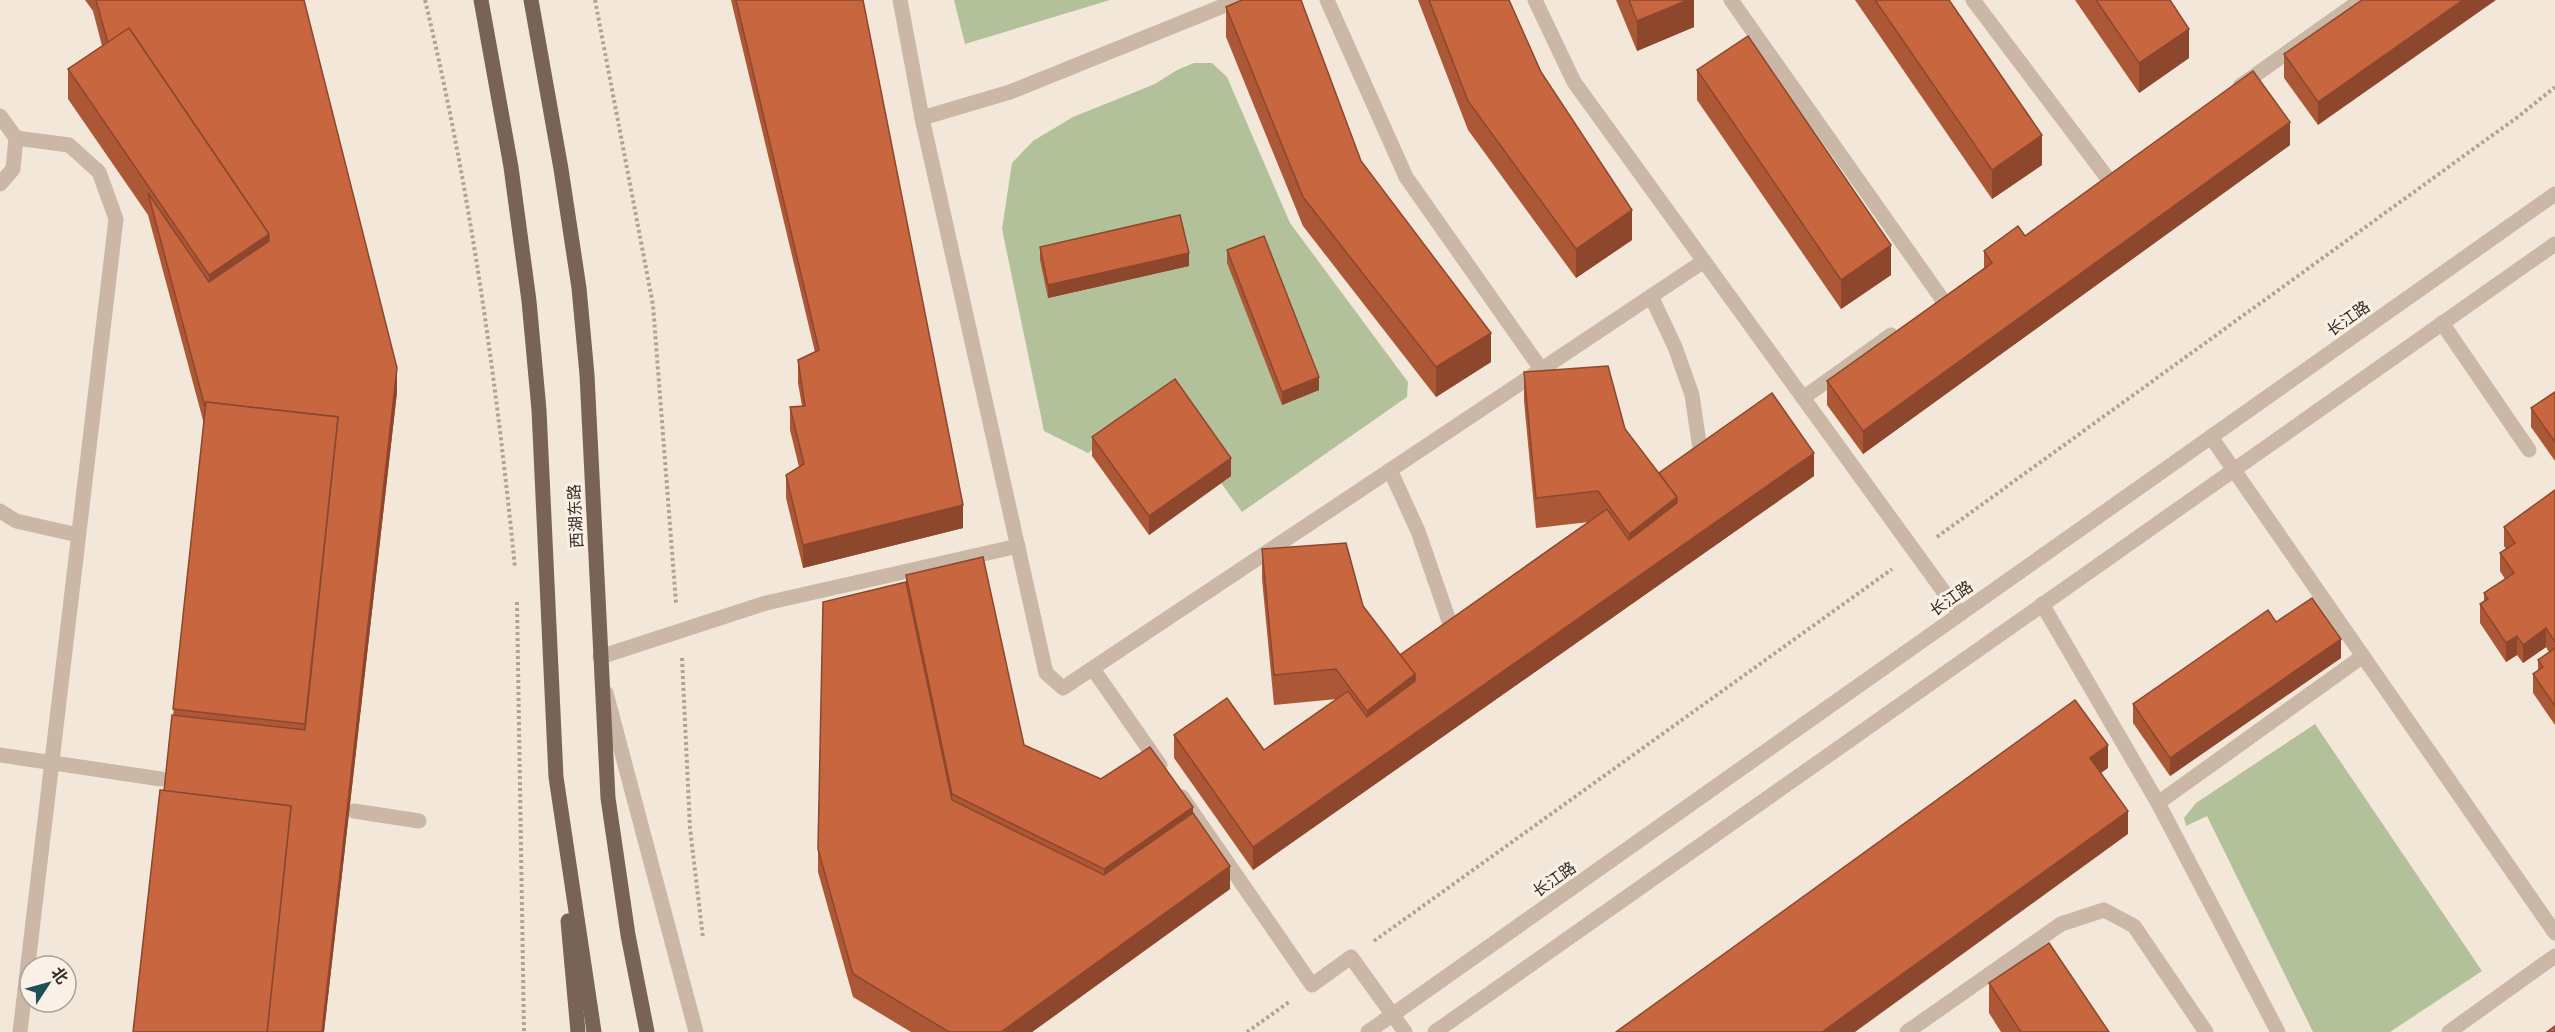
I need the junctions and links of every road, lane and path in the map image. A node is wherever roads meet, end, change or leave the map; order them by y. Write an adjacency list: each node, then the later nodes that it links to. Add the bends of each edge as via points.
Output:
1 (425, 0): 37 (path, via 479,275)
2 (481, 0): 48 (main road, 西湖东路, via 511,167 540,410)
3 (531, 0): 44 (main road, 西湖东路, via 579,288 587,375)
4 (595, 0): 42 (path, via 652,305)
5 (900, 0): 15 (street)
6 (1238, 0): 15 (street, via 1010,92)
7 (1327, 0): 26 (street, via 1406,177)
8 (1535, 0): 21 (street, via 1575,82)
9 (1731, 0): 23 (street)
10 (1973, 0): 17 (street)
11 (2361, 0): 13 (street)
12 (2555, 87): 36 (path)
13 (2225, 97)
14 (0, 116): 16 (street)
15 (922, 118): 35 (street)
16 (16, 138): 18 (street, via 13,169); 34 (street, via 69,145 99,172 116,219)
17 (2109, 180)
18 (0, 184)
19 (2555, 194): 28 (street, 长江路)
20 (2555, 244): 24 (street)
21 (1704, 261): 22 (street); 27 (street)
22 (1651, 296): 26 (street); 29 (street, via 1676,347 1692,395)
23 (1942, 299)
24 (2442, 323): 30 (street); 31 (street)
25 (1905, 325): 27 (street)
26 (1541, 369): 32 (street)
27 (1803, 398): 36 (street)
28 (2211, 437): 31 (street); 40 (street, 长江路)
29 (1700, 449)
30 (2529, 450)
31 (2233, 469): 39 (street); 43 (street)
32 (1390, 470): 41 (street, via 1418,531); 45 (street)
33 (0, 511): 34 (street, via 16,521)
34 (78, 535): 47 (street)
35 (1018, 546): 42 (street, via 766,603); 45 (street, via 1046,673 1063,688)
36 (1915, 552): 40 (street); 56 (path)
37 (516, 579)
38 (516, 591): 60 (path)
39 (2043, 604): 50 (street); 68 (street)
40 (1960, 614): 58 (street, 长江路)
41 (1449, 621)
42 (678, 630): 44 (street); 54 (path, via 690,828)
43 (2363, 656): 50 (street); 53 (street)
44 (600, 663): 63 (main road, 西湖东路, via 608,798); 64 (street)
45 (1093, 669): 57 (street)
46 (0, 755): 47 (street)
47 (52, 762): 49 (street); 59 (street)
48 (556, 777): 61 (main road); 62 (main road, 西湖东路)
49 (161, 779)
50 (2158, 803): 71 (street)
51 (354, 811): 52 (street)
52 (419, 821)
53 (2555, 933)
54 (705, 948)
55 (2555, 956): 72 (street)
56 (1351, 957): 57 (street); 58 (street)
57 (1312, 985): 65 (path)
58 (1392, 1015): 66 (street, 长江路); 67 (street)
59 (20, 1032)
60 (524, 1032)
61 (578, 1032)
62 (594, 1032)
63 (647, 1032)
64 (696, 1032)
65 (1247, 1032)
66 (1368, 1032)
67 (1405, 1032)
68 (1435, 1032)
69 (1906, 1032): 70 (street, via 2061,924 2104,910 2134,927)
70 (2206, 1032)
71 (2278, 1032)
72 (2449, 1032)

